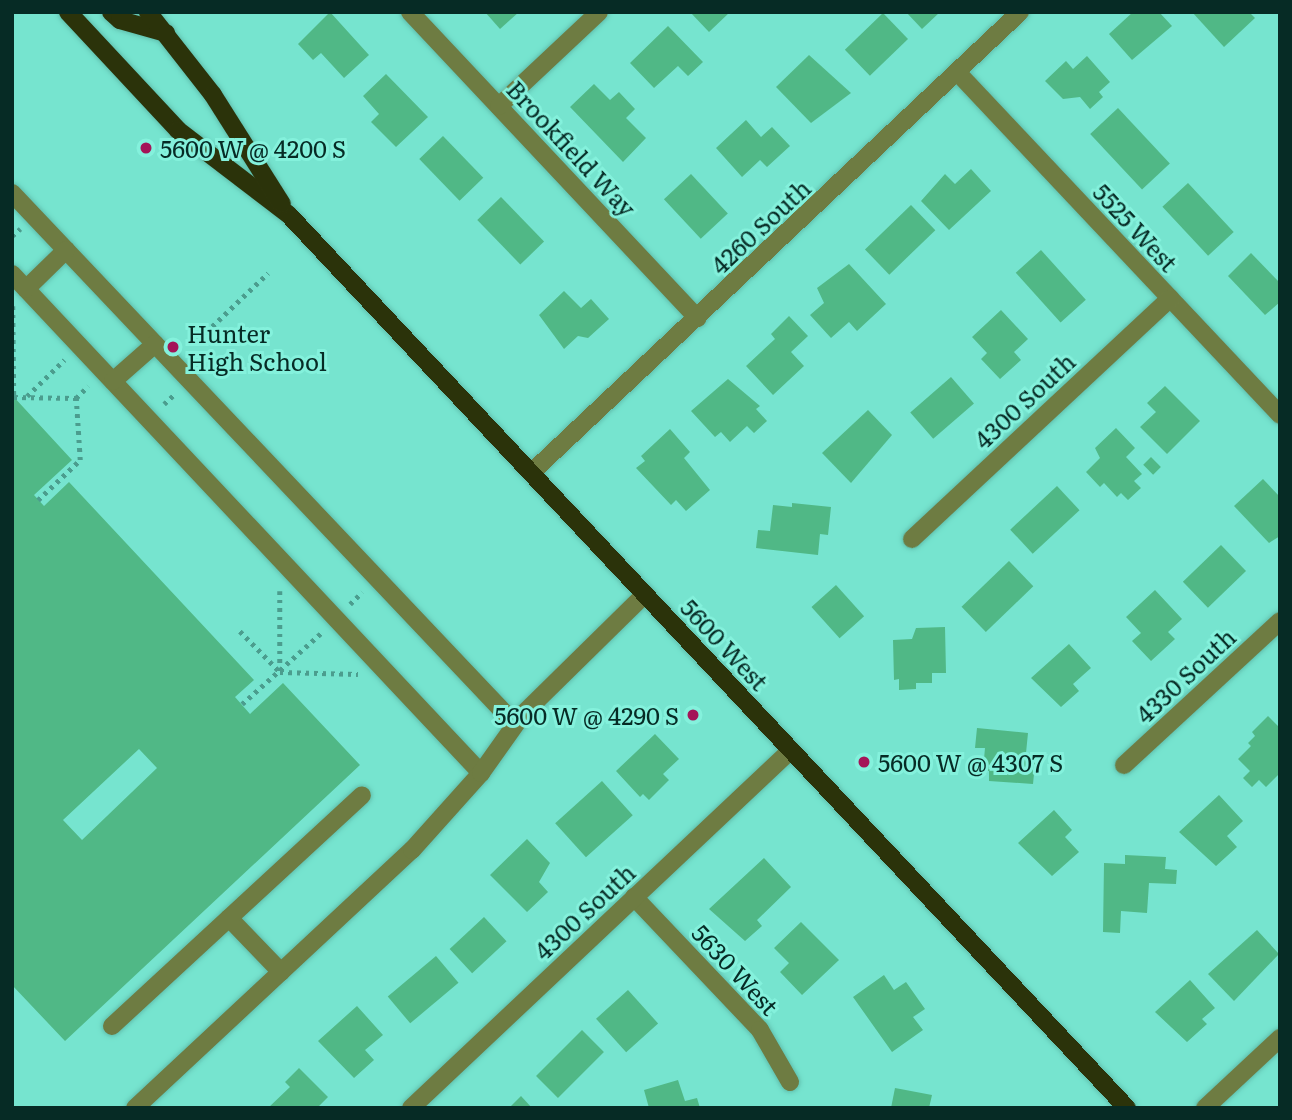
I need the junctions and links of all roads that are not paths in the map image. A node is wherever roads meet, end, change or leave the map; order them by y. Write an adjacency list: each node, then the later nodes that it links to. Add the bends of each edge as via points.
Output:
1 (68, 12): 11 (main road, 5600 West, via 178,130)
2 (111, 12): 7 (main road, via 120,20)
3 (148, 12): 7 (main road, 5600 West)
4 (410, 12): 9 (street, Brookfield Way)
5 (599, 12): 9 (street)
6 (1020, 12): 8 (street, 4260 South)
7 (166, 33): 11 (main road, 5600 West, via 214,95)
8 (957, 72): 15 (street, 5525 West); 16 (street, 4260 South)
9 (499, 106): 16 (street, Brookfield Way)
10 (12, 193): 12 (street)
11 (288, 214): 20 (main road, 5600 West)
12 (66, 250): 14 (street); 17 (street)
13 (12, 274): 14 (street)
14 (26, 289): 18 (street)
15 (1170, 298): 19 (street, 5525 West); 21 (street, 4300 South)
16 (697, 318): 20 (street, 4260 South)
17 (155, 344): 18 (street); 24 (street)
18 (113, 381): 27 (street)
19 (1280, 415)
20 (531, 473): 22 (main road, 5600 West)
21 (912, 539)
22 (645, 594): 24 (street, via 584,649); 25 (main road, 5600 West)
23 (1280, 621): 26 (street, 4330 South)
24 (515, 724): 27 (street)
25 (791, 750): 29 (street, 4300 South); 37 (main road, 5600 West)
26 (1124, 765)
27 (481, 773): 31 (street, via 412,849)
28 (362, 796): 30 (street)
29 (634, 897): 34 (street, 5630 West, via 760,1030); 36 (street, 4300 South)
30 (229, 918): 31 (street); 32 (street)
31 (281, 972): 35 (street)
32 (112, 1026)
33 (1280, 1038): 38 (street)
34 (790, 1082)
35 (135, 1108)
36 (411, 1108)
37 (1127, 1108)
38 (1205, 1108)

